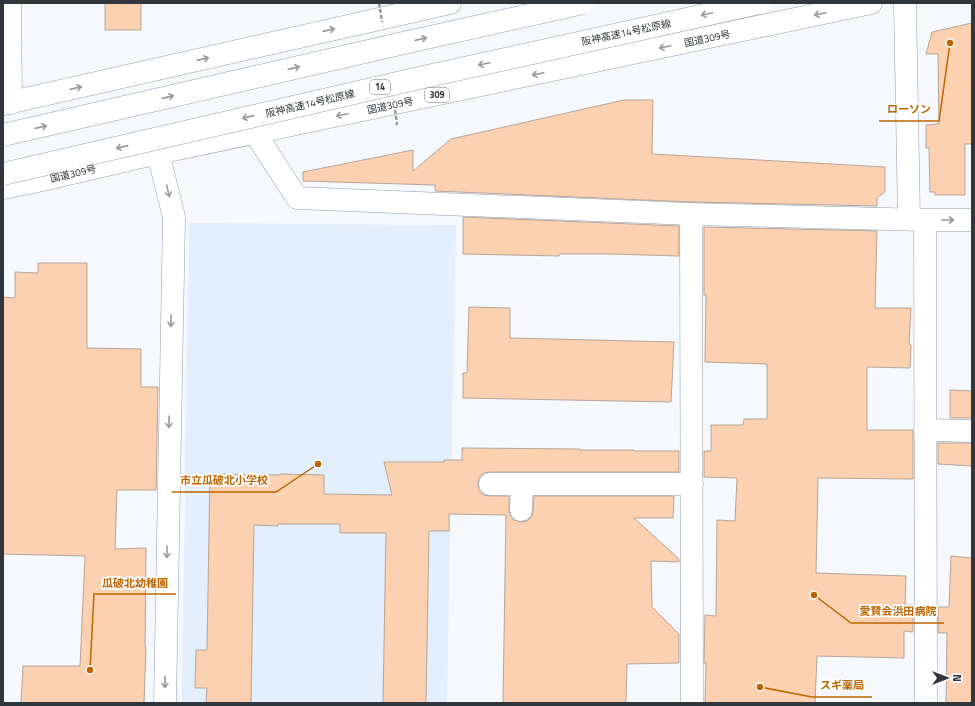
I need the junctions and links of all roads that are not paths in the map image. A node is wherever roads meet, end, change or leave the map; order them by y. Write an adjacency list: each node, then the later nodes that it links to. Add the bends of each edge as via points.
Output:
1 (10, 3): 7 (main road)
2 (450, 3): 7 (main road, one-way to 2)
3 (584, 3): 9 (main road, one-way to 3, bridge)
4 (759, 3): 11 (main road, 阪神高速14号松原線 / 14, one-way to 11, bridge)
5 (871, 3): 8 (main road, 国道309号 / 309, one-way to 8)
6 (905, 3): 14 (main road)
7 (7, 104)
8 (255, 133): 10 (main road, 国道309号 / 309); 13 (main road, via 297,198)
9 (3, 135)
10 (158, 153): 12 (main road, 国道309号 / 309); 22 (main road, one-way to 22, via 174,217)
11 (3, 174)
12 (3, 188)
13 (691, 214): 14 (main road); 20 (main road)
14 (917, 220): 15 (main road, one-way to 15); 16 (main road)
15 (972, 220)
16 (925, 430): 17 (main road); 24 (main road)
17 (972, 431)
18 (490, 484): 19 (main road)
19 (522, 484): 20 (main road); 21 (main road)
20 (692, 484): 23 (main road)
21 (521, 510)
22 (165, 703)
23 (692, 703)
24 (926, 703)

